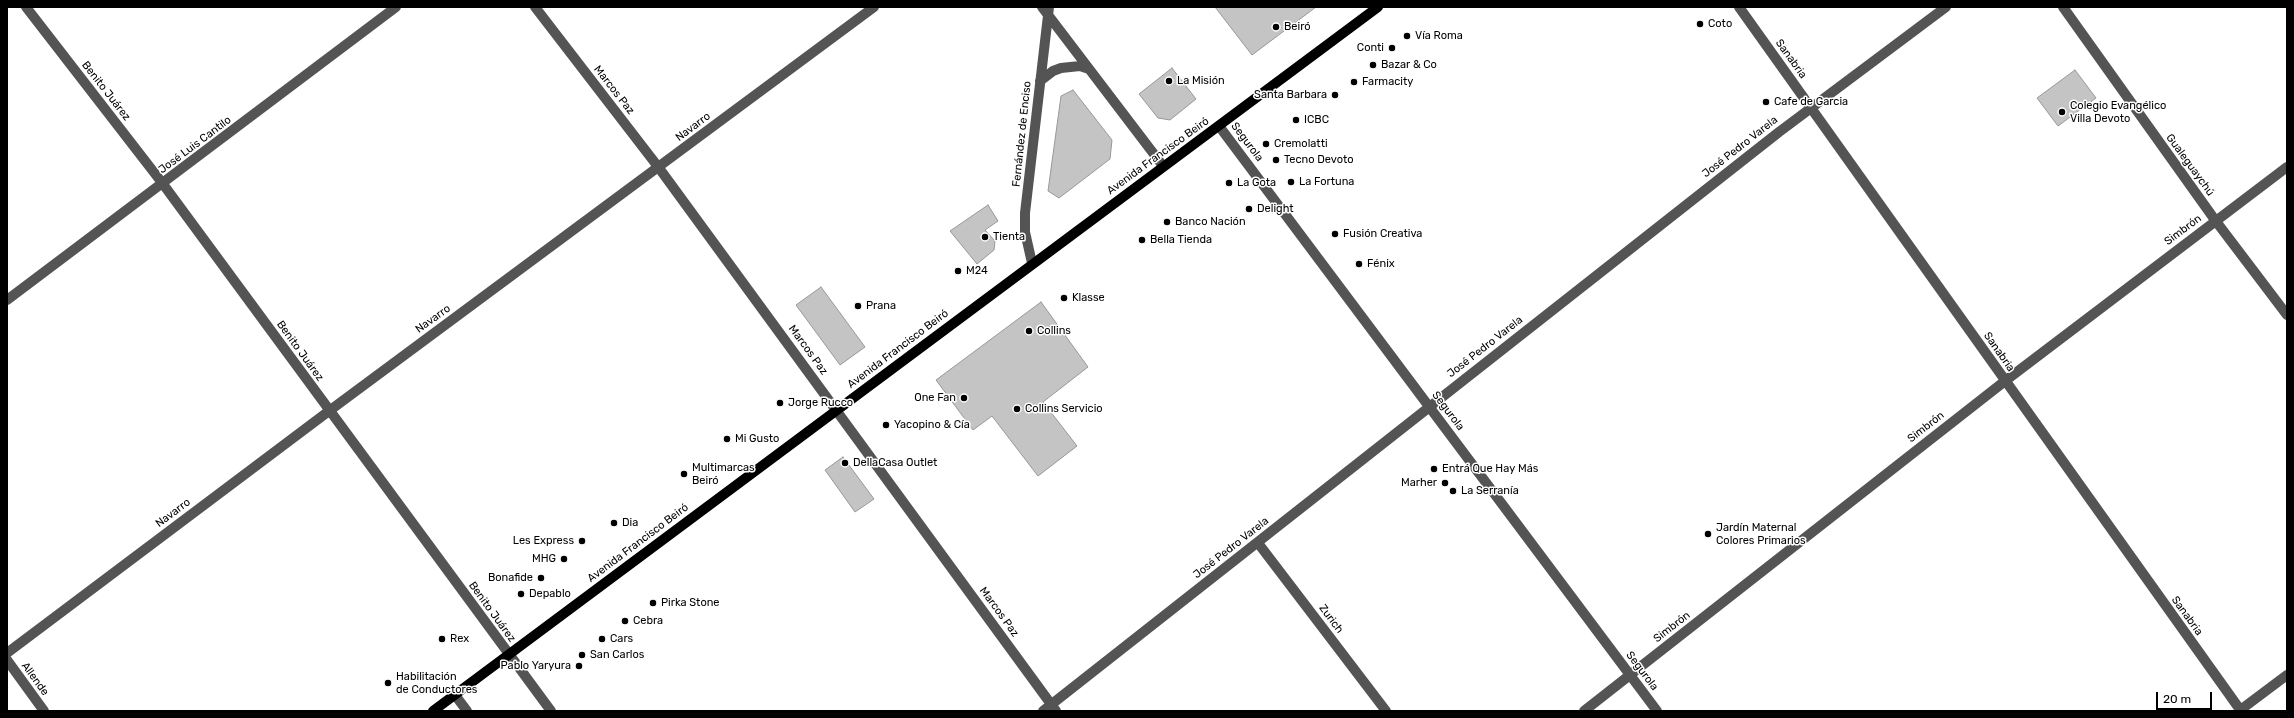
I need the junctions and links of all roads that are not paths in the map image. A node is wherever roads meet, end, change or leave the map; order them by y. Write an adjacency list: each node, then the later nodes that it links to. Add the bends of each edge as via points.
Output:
1 (26, 7): 17 (street, Benito Juárez)
2 (396, 7): 17 (street, José Luis Cantilo)
3 (534, 7): 16 (street, Marcos Paz)
4 (874, 7): 16 (street, Navarro)
5 (1378, 7): 13 (main road, Avenida Francisco Beiró)
6 (1739, 7): 12 (street, Sanabria)
7 (1946, 7): 12 (street, José Pedro Varela)
8 (2063, 7): 18 (street, Gualeguaychú)
9 (1046, 10): 10 (street); 11 (street, Fernández de Enciso)
10 (1089, 68): 11 (street, via 1062,68); 14 (street)
11 (1040, 81): 19 (street, Fernández de Enciso, via 1025,213)
12 (1811, 108): 22 (street, Sanabria); 23 (street, José Pedro Varela)
13 (1219, 126): 14 (main road, Avenida Francisco Beiró); 23 (street, Segurola)
14 (1162, 166): 19 (main road, Avenida Francisco Beiró)
15 (2287, 167): 18 (street, Simbrón)
16 (658, 168): 24 (street, Marcos Paz); 25 (street, Navarro)
17 (163, 184): 20 (street, José Luis Cantilo); 25 (street, Benito Juárez)
18 (2215, 220): 21 (street, Gualeguaychú); 22 (street, Simbrón)
19 (1032, 263): 24 (main road, Avenida Francisco Beiró)
20 (7, 300)
21 (2287, 315)
22 (2005, 381): 30 (street, Simbrón); 41 (street, Sanabria)
23 (1429, 406): 26 (street, José Pedro Varela); 30 (street, Segurola)
24 (837, 410): 28 (main road, Avenida Francisco Beiró); 33 (street, Marcos Paz)
25 (329, 411): 27 (street, Navarro); 28 (street, Benito Juárez)
26 (1258, 542): 33 (street, José Pedro Varela); 38 (street, Zurich)
27 (7, 653)
28 (508, 655): 32 (main road, Avenida Francisco Beiró); 34 (street, Benito Juárez)
29 (7, 660): 35 (street, Allende)
30 (1630, 675): 39 (street, Simbrón); 40 (street, Segurola)
31 (2287, 675): 41 (street)
32 (455, 695): 36 (main road, Avenida Francisco Beiró); 37 (street)
33 (1050, 709)
34 (548, 710)
35 (44, 711)
36 (433, 711)
37 (467, 711)
38 (1386, 711)
39 (1584, 711)
40 (1657, 711)
41 (2240, 711)

